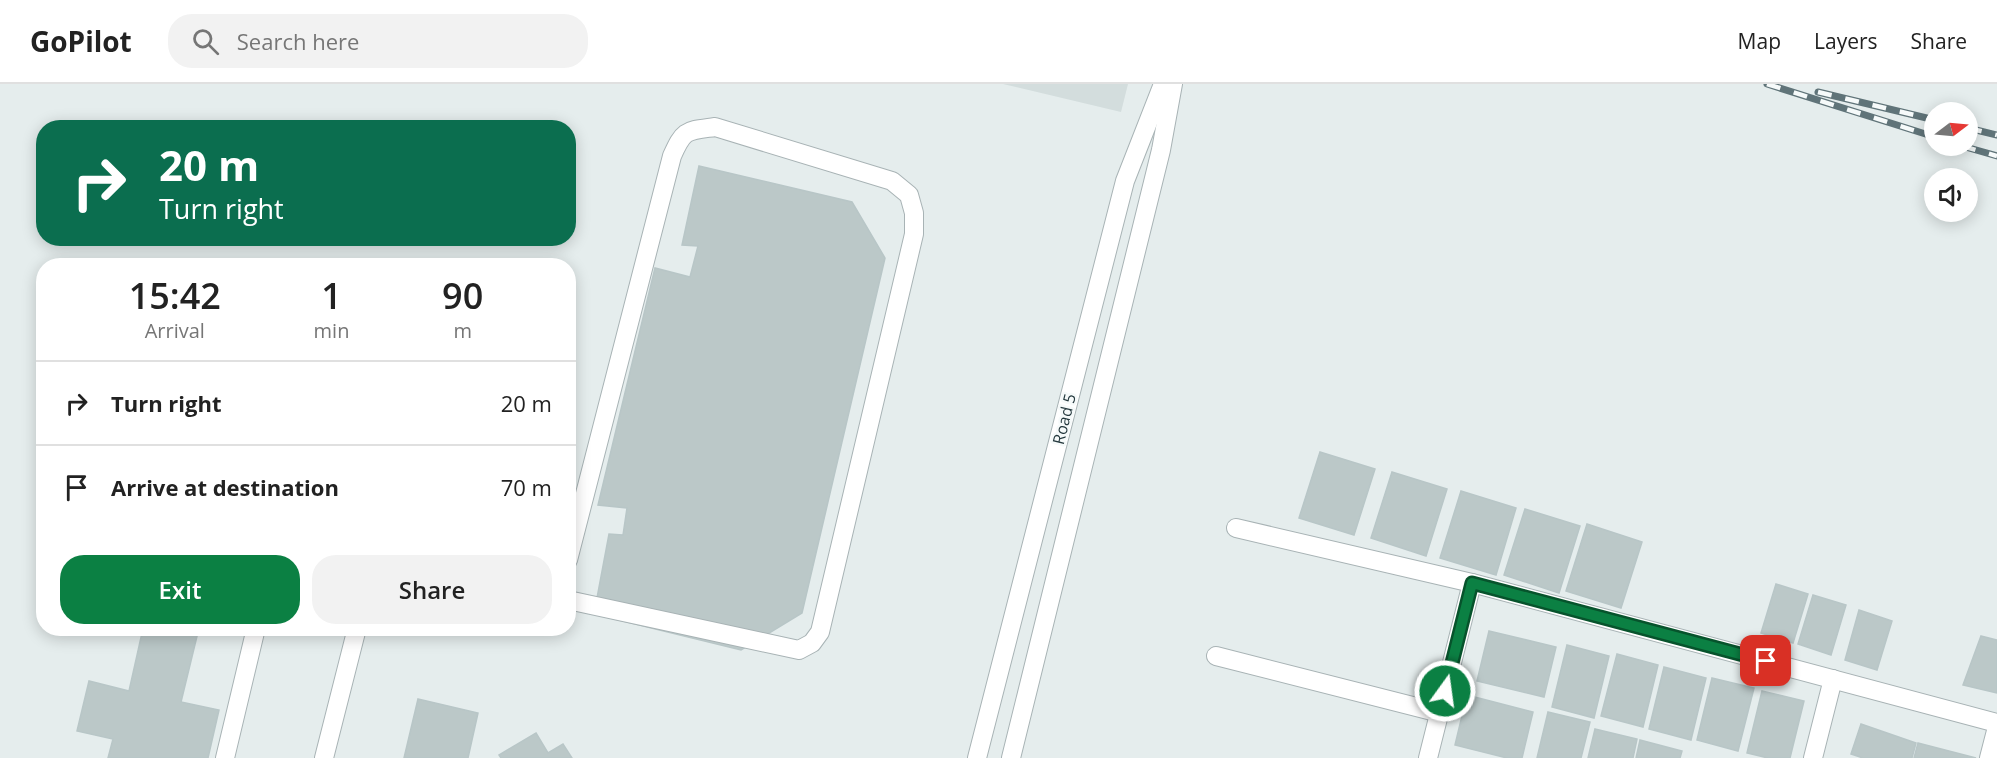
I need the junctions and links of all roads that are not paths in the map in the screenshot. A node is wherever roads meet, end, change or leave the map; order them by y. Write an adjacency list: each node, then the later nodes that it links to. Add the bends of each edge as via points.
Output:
1 (1163, 84): 15 (street, Road 5, via 1125,181)
2 (1173, 84): 16 (street, Road 5, via 1161,150)
3 (1236, 528): 5 (street)
4 (576, 529): 6 (street, via 672,156 681,136 715,127 892,182 909,195 914,234 820,632 812,644 799,650)
5 (1472, 583): 10 (street); 11 (street)
6 (576, 602)
7 (254, 636): 13 (street)
8 (355, 636): 14 (street)
9 (1216, 656): 11 (street)
10 (1833, 679): 12 (street); 18 (street)
11 (1440, 713): 17 (street)
12 (1997, 725): 19 (street)
13 (225, 758)
14 (324, 758)
15 (977, 758)
16 (1011, 758)
17 (1428, 758)
18 (1813, 758)
19 (1989, 758)

